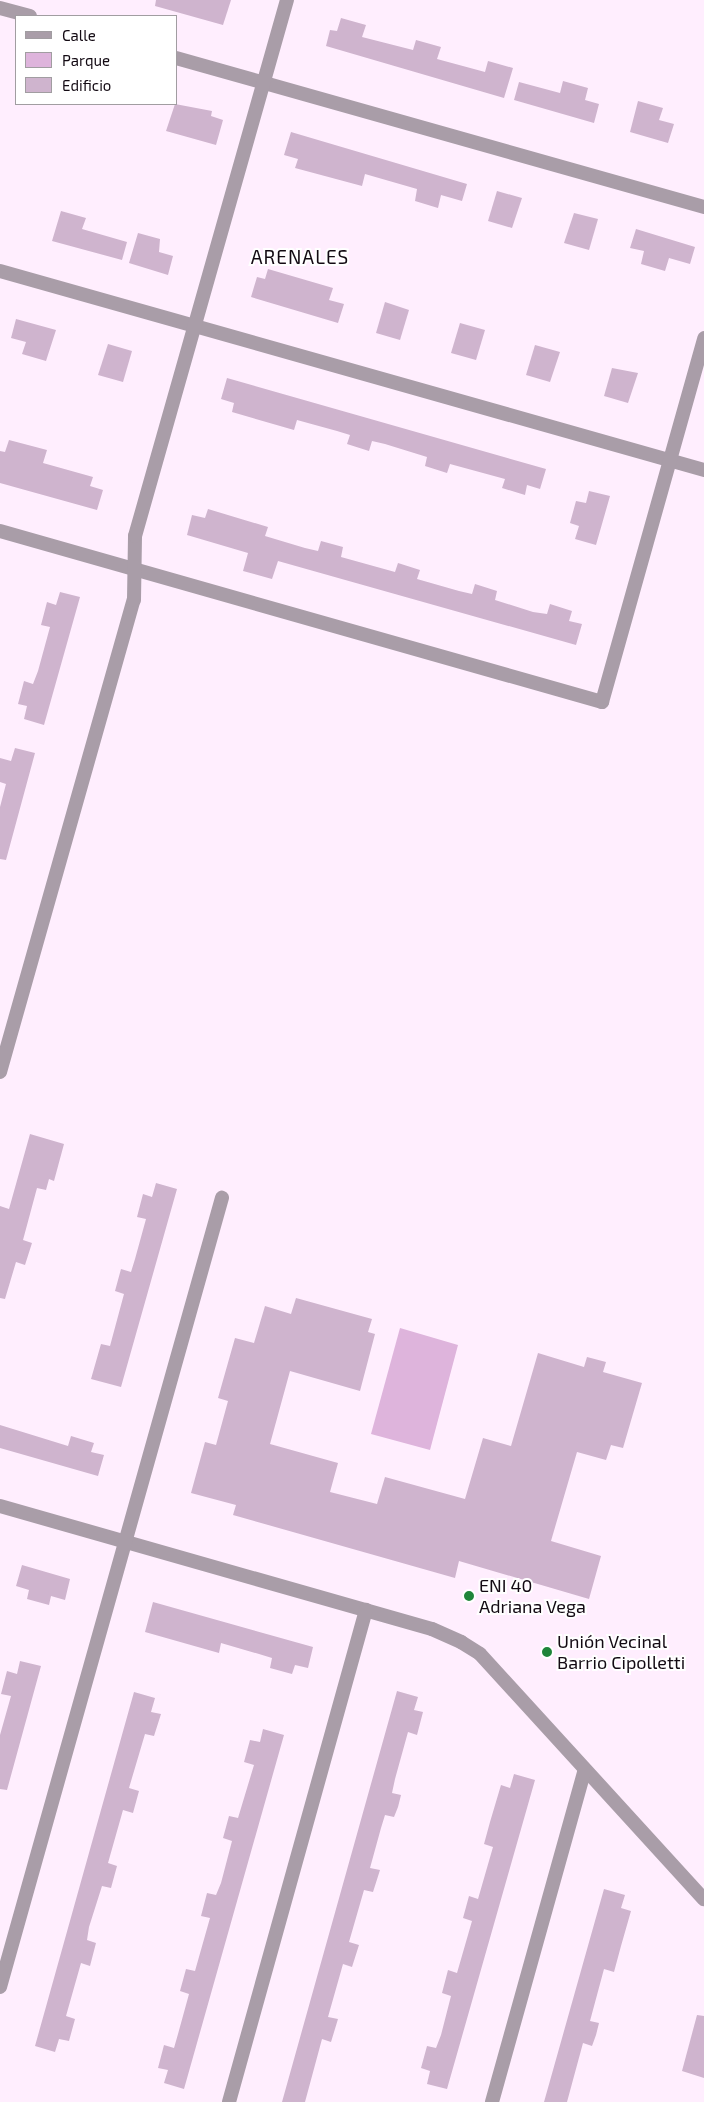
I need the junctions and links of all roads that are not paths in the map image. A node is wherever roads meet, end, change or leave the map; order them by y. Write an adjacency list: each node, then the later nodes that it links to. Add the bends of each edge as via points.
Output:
1 (287, 0): 5 (street)
2 (0, 8): 3 (street)
3 (26, 15)
4 (178, 59): 5 (street)
5 (264, 82): 6 (street); 8 (street)
6 (704, 207)
7 (0, 271): 8 (street)
8 (195, 326): 10 (street); 13 (street, via 136,536)
9 (704, 338): 10 (street)
10 (670, 460): 11 (street); 13 (street, via 602,702)
11 (704, 470)
12 (0, 531): 13 (street)
13 (135, 569): 14 (street, via 134,600)
14 (0, 1072)
15 (222, 1198): 17 (street)
16 (0, 1506): 17 (street)
17 (125, 1541): 18 (street); 21 (street)
18 (366, 1610): 19 (street, via 432,1629 476,1651); 22 (street)
19 (585, 1770): 20 (street); 23 (street)
20 (704, 1899)
21 (0, 1987)
22 (229, 2102)
23 (492, 2102)

